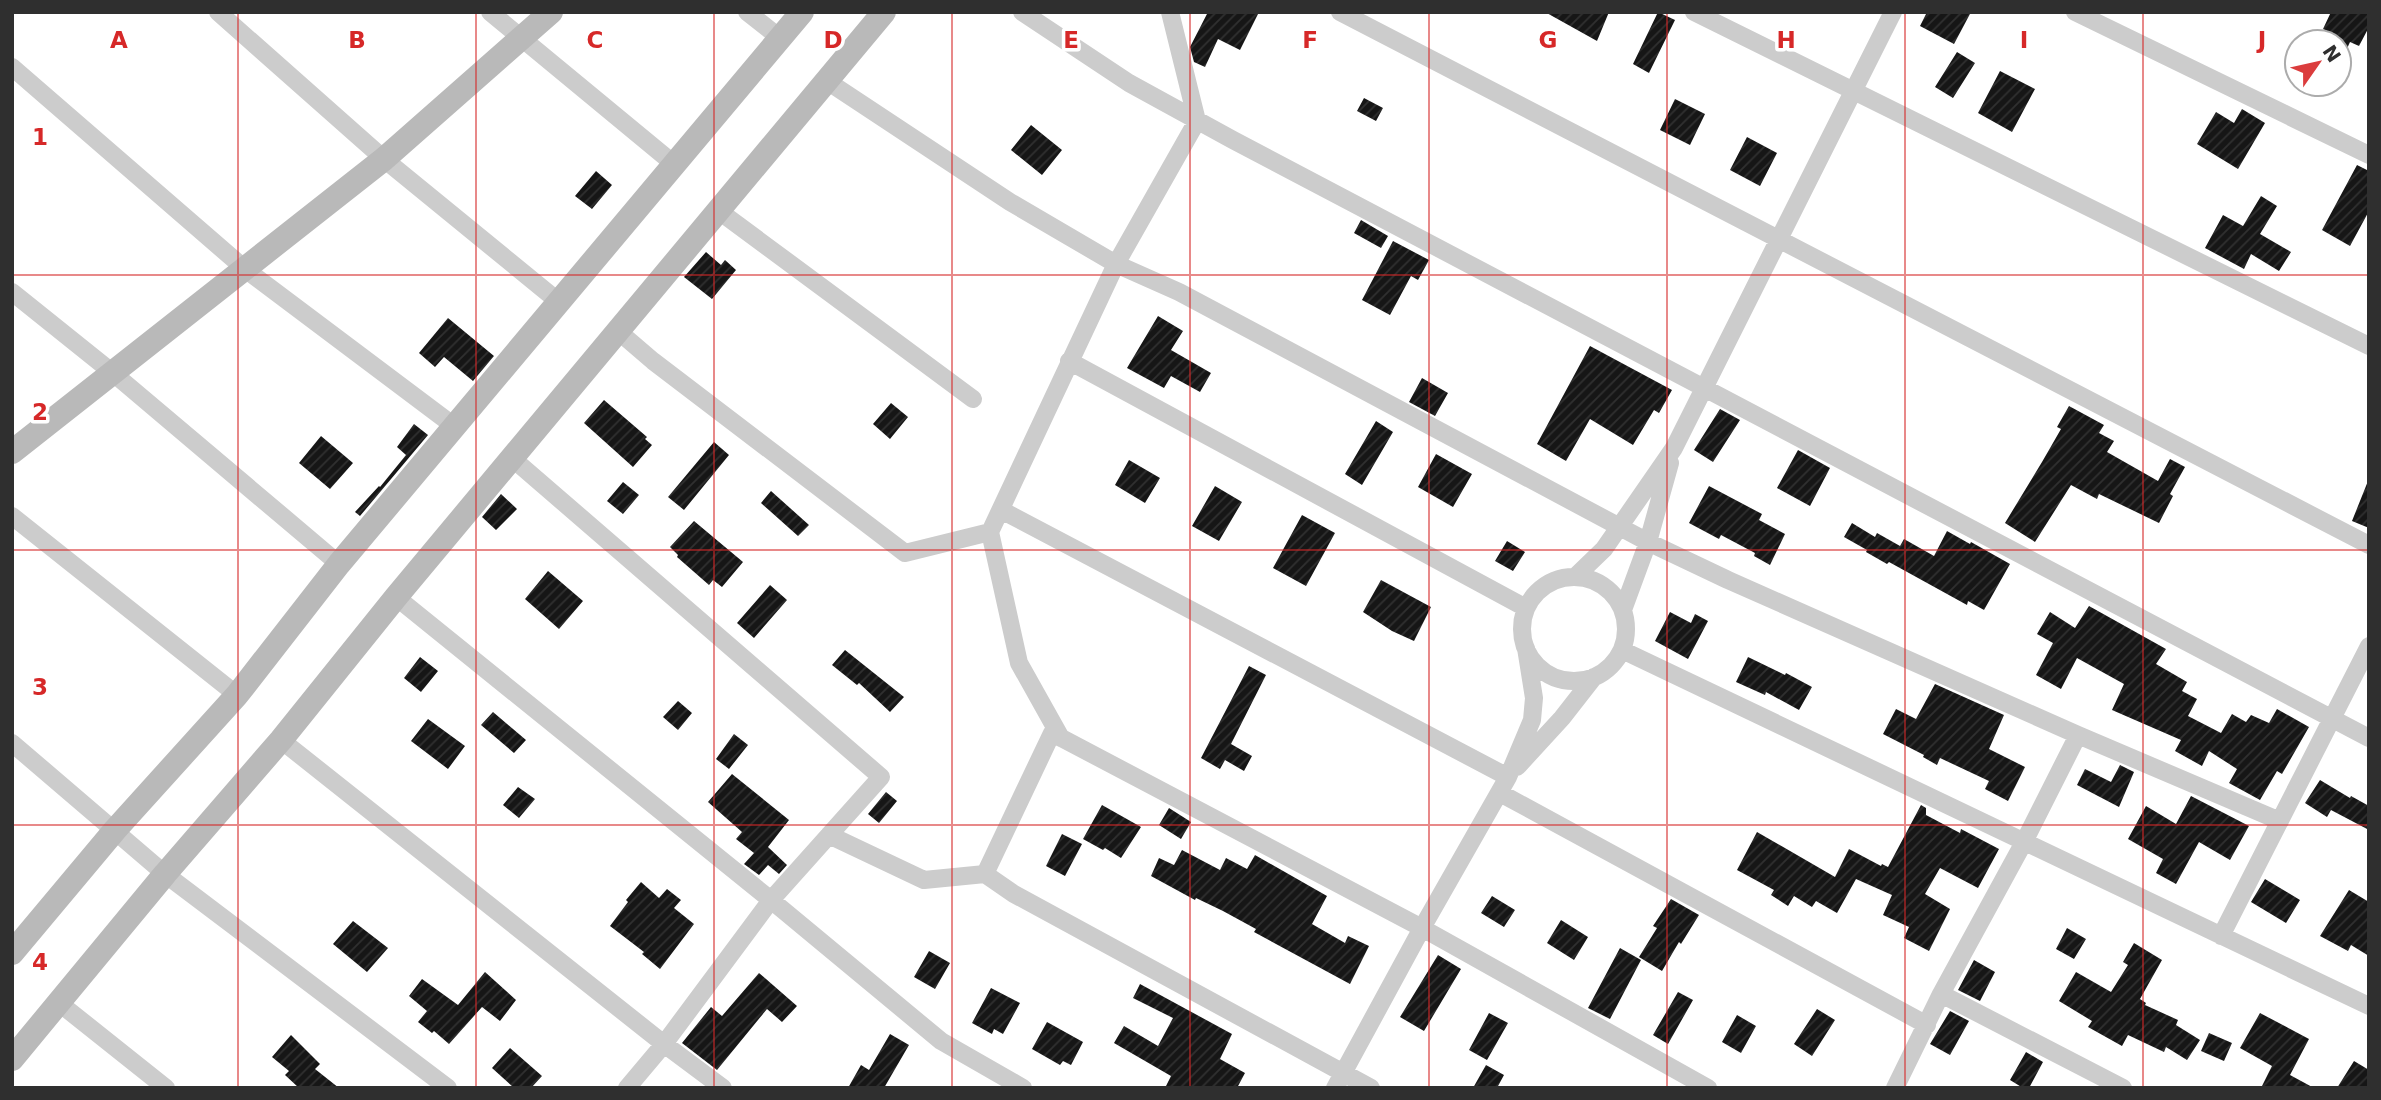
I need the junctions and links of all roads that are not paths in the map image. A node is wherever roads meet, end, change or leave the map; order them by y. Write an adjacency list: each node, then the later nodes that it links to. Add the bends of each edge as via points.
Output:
1 (218, 12): 20 (street)
2 (491, 12): 13 (street)
3 (551, 12): 13 (main road)
4 (747, 12): 14 (street)
5 (802, 12): 14 (main road)
6 (884, 12): 16 (main road)
7 (1022, 12): 18 (street, via 1129,83)
8 (1170, 12): 18 (street)
9 (1340, 12): 23 (street)
10 (1695, 12): 17 (street)
11 (1893, 12): 17 (street)
12 (2074, 12): 19 (street)
13 (521, 38): 20 (main road); 21 (street)
14 (780, 38): 21 (main road)
15 (12, 67): 25 (street)
16 (827, 81): 22 (main road); 24 (street, via 1010,202)
17 (1853, 91): 23 (street); 29 (street)
18 (1197, 121): 24 (street); 32 (street)
19 (2369, 155)
20 (384, 159): 25 (main road); 27 (street)
21 (674, 164): 27 (main road)
22 (719, 211): 28 (main road); 33 (street)
23 (1778, 239): 32 (street); 43 (street)
24 (1116, 264): 30 (street); 40 (street, via 1179,292)
25 (245, 269): 31 (main road); 34 (street)
26 (12, 292): 31 (street)
27 (559, 302): 34 (main road)
28 (618, 331): 37 (main road); 41 (street, via 905,553)
29 (2369, 346)
30 (1069, 361): 38 (street); 47 (street)
31 (113, 373): 36 (main road); 44 (street)
32 (1702, 388): 35 (street); 54 (street)
33 (973, 399)
34 (454, 426): 44 (main road)
35 (1674, 448): 40 (street); 42 (street)
36 (12, 452)
37 (512, 458): 46 (main road); 63 (street, via 881,777)
38 (1001, 510): 41 (street); 60 (street)
39 (12, 516): 53 (street)
40 (1620, 525): 42 (street); 45 (street, via 1604,549)
41 (990, 532): 56 (street, via 1019,663)
42 (1648, 542): 48 (street); 55 (street)
43 (2369, 545)
44 (339, 564): 53 (main road)
45 (1576, 576): 47 (street, via 1555,580 1538,591); 48 (street, via 1604,586)
46 (396, 597): 58 (main road); 67 (street)
47 (1526, 608): 50 (street, via 1522,628)
48 (1623, 610): 51 (street, via 1627,630)
49 (2369, 646): 54 (street)
50 (1526, 648): 52 (street, via 1537,665 1553,677 1573,681); 60 (street, via 1534,698 1532,720)
51 (1622, 650): 52 (street, via 1611,667); 64 (street)
52 (1594, 677): 60 (street)
53 (237, 695): 62 (main road)
54 (2332, 719): 57 (street); 61 (street)
55 (2078, 735): 61 (street); 64 (street)
56 (1061, 738): 66 (street, via 1052,733); 68 (street)
57 (2369, 738)
58 (281, 740): 65 (main road); 75 (street)
59 (12, 743): 62 (street)
60 (1504, 785): 68 (street); 74 (street)
61 (2280, 821): 69 (street)
62 (115, 830): 65 (street); 70 (main road)
63 (829, 835): 66 (street, via 924,880); 67 (street)
64 (2024, 842): 69 (street); 71 (street)
65 (165, 874): 72 (main road); 79 (street)
66 (985, 874): 77 (street)
67 (771, 900): 75 (street); 82 (street, via 941,1041)
68 (1422, 928): 77 (street); 84 (street)
69 (2221, 936): 73 (street)
70 (12, 953)
71 (1941, 994): 74 (street); 86 (street)
72 (58, 1002): 76 (main road); 78 (street)
73 (2369, 1006)
74 (1927, 1025): 85 (street)
75 (664, 1044): 80 (street); 81 (street)
76 (12, 1059)
77 (1339, 1080): 83 (street)
78 (166, 1088)
79 (448, 1088)
80 (627, 1088)
81 (723, 1088)
82 (1023, 1088)
83 (1371, 1088)
84 (1707, 1088)
85 (1895, 1088)
86 (2123, 1088)

